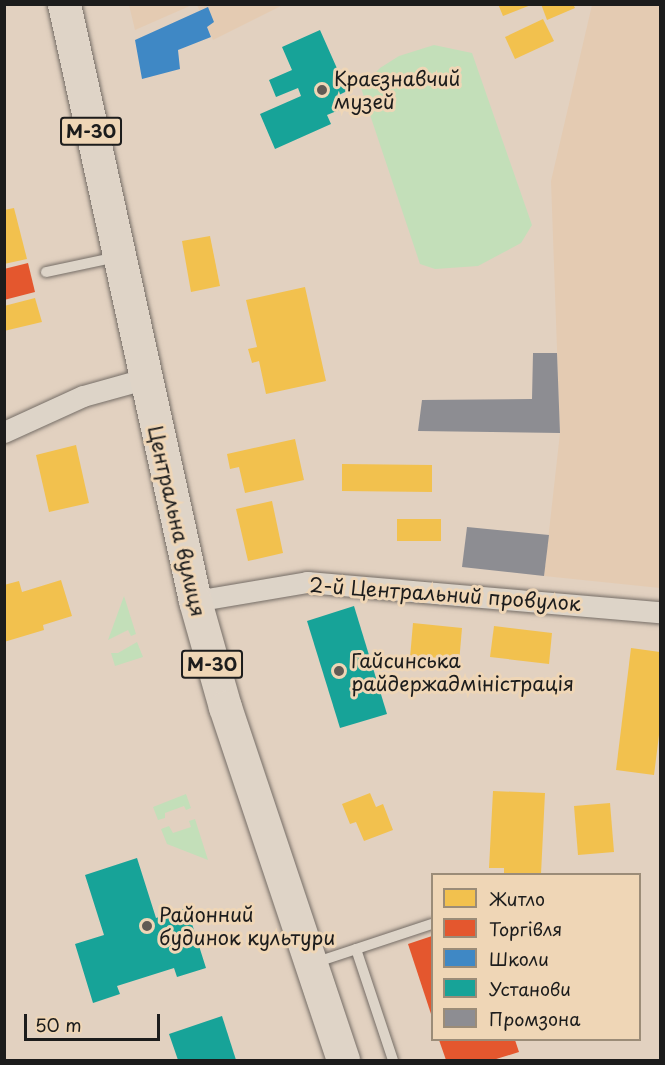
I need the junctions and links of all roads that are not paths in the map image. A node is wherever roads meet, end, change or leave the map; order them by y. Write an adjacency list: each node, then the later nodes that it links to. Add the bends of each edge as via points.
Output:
1 (63, 4): 2 (highway, Центральна вулиця / М-30)
2 (118, 257): 3 (lane); 4 (highway, Центральна вулиця / М-30)
3 (46, 272)
4 (144, 378): 5 (street, via 83,396); 6 (highway, Центральна вулиця / М-30)
5 (4, 432)
6 (195, 601): 7 (street, 2-й Центральний провулок, via 307,582); 10 (highway, Центральна вулиця / М-30, via 225,707)
7 (660, 612)
8 (431, 924): 9 (lane)
9 (356, 949): 10 (lane); 12 (lane)
10 (311, 964): 11 (highway, Центральна вулиця / М-30)
11 (344, 1060)
12 (393, 1060)

